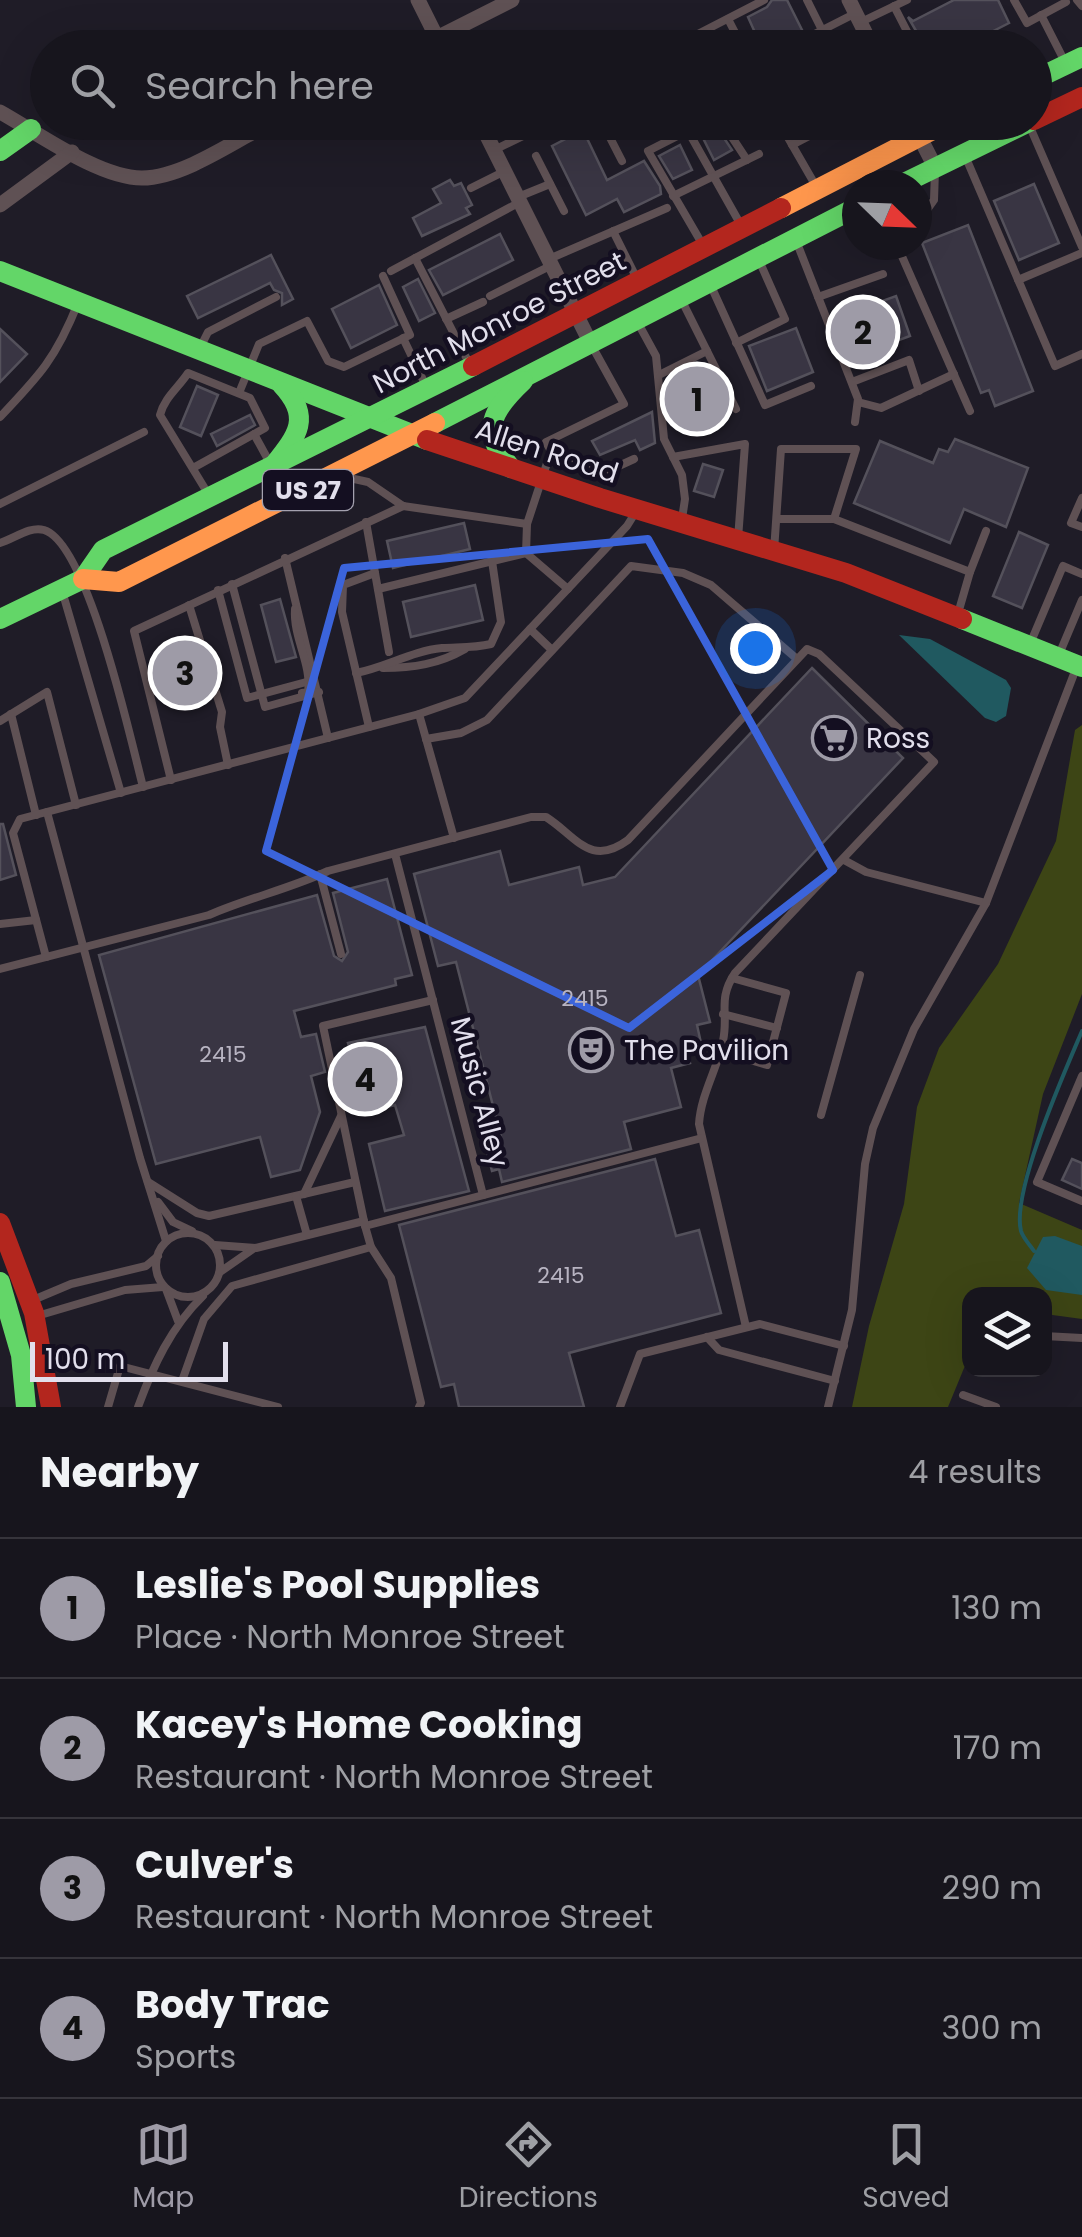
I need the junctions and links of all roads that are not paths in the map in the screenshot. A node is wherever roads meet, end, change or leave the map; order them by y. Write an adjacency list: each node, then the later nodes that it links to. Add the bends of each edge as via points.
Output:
1 (418, 0): 14 (street)
2 (512, 0): 15 (street)
3 (764, 0): 13 (lane)
4 (807, 0): 18 (lane)
5 (905, 0): 9 (lane)
6 (1014, 0): 12 (lane, via 1026,22)
7 (1076, 0): 10 (lane)
8 (1066, 2): 12 (lane)
9 (894, 6): 11 (lane); 19 (lane)
10 (1082, 6)
11 (855, 12): 18 (lane)
12 (1040, 15): 20 (lane)
13 (728, 19): 16 (lane); 17 (lane)
14 (433, 30)
15 (460, 30)
16 (706, 30)
17 (734, 30)
18 (822, 30)
19 (906, 30)
20 (1051, 30)
21 (1052, 31): 22 (lane)
22 (1074, 61)
23 (1081, 100): 25 (main road)
24 (0, 112): 26 (street)
25 (1052, 112)
26 (30, 128)
27 (30, 130): 44 (main road)
28 (51, 140): 45 (street)
29 (236, 140): 45 (street, via 142,178 110,172)
30 (489, 140): 43 (street)
31 (515, 140): 43 (lane)
32 (611, 140): 49 (lane)
33 (670, 140): 58 (lane, via 648,151)
34 (693, 140): 54 (lane)
35 (734, 140): 50 (lane)
36 (789, 140): 42 (lane)
37 (801, 140): 42 (lane)
38 (899, 140): 57 (main road, North Monroe Street / US 27)
39 (920, 140): 51 (street)
40 (992, 140): 46 (main road)
41 (1039, 140): 69 (lane)
42 (792, 145): 57 (lane)
43 (494, 150): 53 (street)
44 (0, 151)
45 (72, 152): 61 (street)
46 (964, 153): 51 (main road); 76 (lane)
47 (759, 154): 50 (lane)
48 (536, 156): 55 (lane)
49 (622, 160)
50 (747, 160): 54 (lane)
51 (934, 167): 52 (main road); 60 (lane)
52 (928, 170)
53 (504, 171): 56 (lane); 59 (street)
54 (713, 176): 58 (lane); 65 (lane)
55 (550, 184): 59 (lane); 63 (lane)
56 (471, 188)
57 (818, 190): 65 (main road, North Monroe Street / US 27)
58 (673, 196): 68 (lane)
59 (519, 200): 71 (lane); 73 (street)
60 (932, 203)
61 (0, 205)
62 (667, 208): 66 (lane)
63 (564, 211)
64 (842, 214): 67 (main road, North Monroe Street / US 27)
65 (743, 229): 68 (main road, North Monroe Street / US 27); 70 (main road)
66 (613, 231): 73 (lane); 77 (lane)
67 (795, 238): 70 (main road, North Monroe Street / US 27); 81 (lane)
68 (704, 248): 77 (main road, North Monroe Street / US 27)
69 (1082, 250): 76 (lane)
70 (758, 257): 78 (main road, North Monroe Street / US 27); 88 (lane, via 785,320)
71 (415, 258): 84 (lane); 86 (lane, via 387,274 410,334)
72 (904, 260): 95 (lane)
73 (551, 262): 83 (street); 84 (lane)
74 (0, 271): 82 (main road, Allen Road)
75 (883, 274): 81 (lane)
76 (1018, 280): 91 (lane, via 1055,366)
77 (638, 282): 83 (main road, North Monroe Street / US 27)
78 (708, 282): 79 (main road, North Monroe Street / US 27); 88 (lane)
79 (680, 296): 85 (main road, North Monroe Street / US 27); 90 (lane)
80 (276, 297): 89 (lane, via 208,332)
81 (818, 297): 97 (lane)
82 (78, 303): 89 (main road, Allen Road); 106 (lane, via 47,368)
83 (577, 314): 87 (street); 92 (main road, North Monroe Street / US 27)
84 (446, 319): 92 (lane)
85 (636, 319): 87 (main road, North Monroe Street / US 27); 94 (lane)
86 (403, 338): 93 (lane, via 344,367 328,360 307,320 259,344); 100 (lane)
87 (590, 342): 96 (main road, North Monroe Street / US 27); 112 (lane, via 624,404 546,442)
88 (736, 343): 99 (lane, via 765,405)
89 (198, 352): 93 (main road, Allen Road)
90 (707, 352): 94 (lane); 104 (lane)
91 (1082, 354)
92 (471, 367): 100 (main road, North Monroe Street / US 27)
93 (248, 370): 98 (main road, Allen Road); 102 (lane)
94 (659, 374): 113 (lane, via 664,439)
95 (954, 374): 101 (lane); 105 (lane)
96 (528, 376): 111 (main road, North Monroe Street / US 27); 117 (main road, via 490,425 492,444)
97 (852, 382): 101 (lane, via 909,360); 103 (lane)
98 (280, 383): 107 (main road, Allen Road); 115 (main road, via 301,417 297,434)
99 (810, 386)
100 (428, 389): 107 (main road, North Monroe Street / US 27)
101 (919, 390): 103 (lane, via 881,408)
102 (238, 393): 110 (lane, via 250,398 266,428); 116 (lane, via 188,373 166,400 160,415)
103 (858, 402): 108 (lane)
104 (736, 409)
105 (970, 412)
106 (0, 417)
107 (370, 418): 111 (main road, Allen Road); 115 (main road, North Monroe Street / US 27)
108 (855, 422)
109 (144, 432): 122 (lane)
110 (254, 434): 115 (lane); 116 (lane)
111 (415, 436): 117 (main road, Allen Road); 118 (main road, North Monroe Street / US 27)
112 (551, 452): 114 (lane, via 610,470); 119 (lane)
113 (673, 457): 128 (lane, via 685,499); 132 (lane, via 744,444)
114 (634, 459)
115 (273, 465): 120 (main road, North Monroe Street / US 27)
116 (193, 468): 120 (lane)
117 (512, 470): 119 (main road, Allen Road)
118 (338, 476): 123 (lane, via 368,482); 141 (main road, North Monroe Street / US 27, via 119,582)
119 (542, 479): 124 (main road, Allen Road); 129 (lane)
120 (210, 496): 141 (main road, North Monroe Street / US 27, via 103,550)
121 (1082, 498): 130 (lane, via 1071,523)
122 (1, 501)
123 (403, 506): 127 (lane); 129 (lane)
124 (638, 509): 128 (main road, Allen Road); 145 (lane)
125 (776, 518): 126 (lane); 126 (lane, via 781,449 856,449); 134 (lane)
126 (834, 519): 138 (lane)
127 (366, 522): 136 (lane); 139 (lane)
128 (681, 522): 132 (main road, Allen Road)
129 (526, 524): 135 (lane)
130 (1082, 528)
131 (986, 531): 138 (lane)
132 (738, 539): 134 (main road, Allen Road)
133 (0, 543): 141 (lane, via 45,530)
134 (774, 550): 150 (main road, Allen Road)
135 (526, 553): 137 (lane); 145 (lane)
136 (286, 558): 142 (lane); 147 (lane)
137 (492, 562): 144 (lane); 158 (lane, via 501,622 491,644 425,652)
138 (970, 572): 150 (lane)
139 (375, 573): 144 (lane); 158 (lane, via 343,585)
140 (1082, 574): 153 (lane, via 1063,566)
141 (83, 579): 143 (main road, North Monroe Street / US 27); 169 (lane)
142 (232, 584): 146 (lane); 160 (lane)
143 (62, 589): 151 (main road, North Monroe Street / US 27); 170 (lane)
144 (378, 589): 155 (lane)
145 (568, 589): 152 (lane)
146 (218, 590): 149 (lane); 160 (lane, via 246,698)
147 (296, 600): 159 (lane); 160 (lane, via 308,692)
148 (1082, 600): 157 (lane)
149 (189, 605): 167 (lane, via 222,712); 168 (lane, via 134,631)
150 (957, 617): 153 (main road, Allen Road)
151 (0, 619)
152 (530, 629): 154 (lane); 162 (lane, via 465,698)
153 (1030, 646): 157 (main road, Allen Road)
154 (552, 650): 156 (lane, via 631,566 683,572 711,585); 166 (lane, via 486,720)
155 (389, 652)
156 (797, 659): 174 (lane, via 620,846 594,851 539,816); 176 (lane, via 807,649 819,654 934,762)
157 (1073, 663): 178 (lane)
158 (356, 673): 164 (lane)
159 (319, 692): 160 (lane, via 265,707); 165 (lane)
160 (261, 694)
161 (11, 714): 163 (lane); 171 (lane, via 47,692); 173 (lane)
162 (419, 714): 164 (lane); 166 (lane)
163 (0, 721)
164 (369, 727): 165 (lane)
165 (328, 738): 167 (lane)
166 (426, 739): 174 (lane)
167 (228, 765): 168 (lane)
168 (171, 780): 169 (lane)
169 (143, 787): 170 (lane)
170 (121, 793): 171 (lane)
171 (76, 804): 172 (lane)
172 (47, 812): 173 (lane); 181 (lane)
173 (36, 814): 179 (lane, via 20,820 14,833)
174 (454, 838): 175 (lane)
175 (395, 854): 177 (lane); 187 (lane, Music Alley)
176 (844, 860): 178 (lane); 186 (lane)
177 (320, 874): 181 (lane, via 209,915); 182 (lane)
178 (986, 904): 221 (lane, via 921,1015 872,1128)
179 (36, 920): 180 (lane); 183 (lane)
180 (0, 924)
181 (85, 948): 183 (lane); 195 (lane)
182 (341, 954)
183 (46, 957): 184 (lane)
184 (0, 969)
185 (860, 975): 192 (lane)
186 (732, 978): 188 (lane, via 724,989); 189 (lane, via 786,993)
187 (433, 1000): 193 (lane, Music Alley, via 322,1026); 199 (lane, Music Alley)
188 (724, 1014): 189 (lane); 190 (lane)
189 (776, 1028): 190 (lane, via 767,1065)
190 (720, 1052): 194 (lane, via 700,1103)
191 (1082, 1076): 200 (lane, via 1037,1182)
192 (822, 1115)
193 (341, 1116): 196 (lane, Music Alley); 198 (lane)
194 (702, 1138): 199 (lane); 217 (lane)
195 (148, 1182): 197 (lane); 198 (lane, via 209,1216)
196 (356, 1182): 198 (lane); 202 (lane, Music Alley)
197 (153, 1195): 203 (lane, via 173,1222); 205 (lane)
198 (300, 1195): 204 (lane)
199 (483, 1195): 202 (lane)
200 (1082, 1201)
201 (0, 1223): 214 (main road)
202 (364, 1224): 204 (lane); 207 (lane, Music Alley)
203 (197, 1233): 205 (lane); 206 (lane)
204 (307, 1235): 208 (lane)
205 (166, 1241): 209 (lane)
206 (215, 1245): 208 (lane); 210 (lane)
207 (371, 1247): 223 (lane, via 232,1286 204,1319); 231 (lane, Music Alley, via 391,1278)
208 (256, 1248): 210 (lane)
209 (158, 1256): 212 (lane, via 156,1271); 214 (lane, via 146,1266 71,1284)
210 (220, 1272): 213 (lane)
211 (0, 1282): 215 (main road)
212 (165, 1288): 213 (lane, via 185,1298); 214 (lane); 216 (lane)
213 (206, 1293): 216 (lane)
214 (35, 1308): 215 (street); 227 (main road)
215 (5, 1320): 226 (main road, via 21,1355)
216 (178, 1321): 222 (lane)
217 (746, 1326): 218 (lane); 221 (lane)
218 (707, 1336): 224 (lane, via 719,1350); 232 (lane, via 640,1354)
219 (1052, 1336): 220 (lane)
220 (1082, 1338)
221 (844, 1346): 224 (lane)
222 (151, 1372): 223 (lane); 228 (lane, via 120,1366); 229 (lane)
223 (182, 1381): 230 (lane)
224 (835, 1381): 233 (lane)
225 (963, 1394): 234 (lane)
226 (26, 1407)
227 (51, 1407)
228 (108, 1407)
229 (138, 1407)
230 (278, 1407)
231 (419, 1407)
232 (620, 1407)
233 (828, 1407)
234 (996, 1407)

